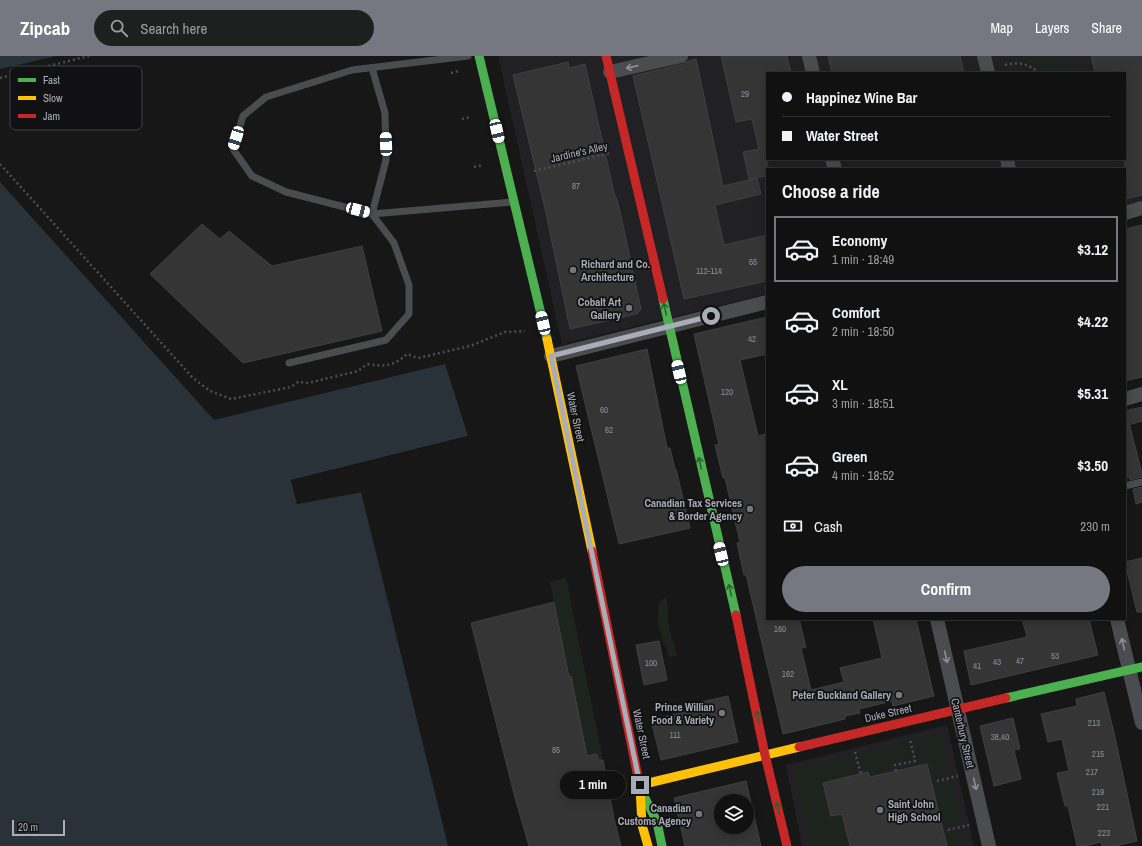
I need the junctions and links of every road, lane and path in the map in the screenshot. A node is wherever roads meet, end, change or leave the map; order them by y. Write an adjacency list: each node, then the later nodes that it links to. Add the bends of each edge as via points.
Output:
1 (89, 56): 8 (path)
2 (468, 56): 10 (lane)
3 (479, 56): 26 (street, Water Street)
4 (606, 56): 12 (street)
5 (681, 56): 12 (street, one-way to 12)
6 (809, 56): 13 (street)
7 (984, 56): 14 (street)
8 (49, 66)
9 (1005, 66): 15 (path, via 1022,63)
10 (372, 68): 29 (lane, via 385,113 386,160); 29 (lane, via 352,70 266,97 243,116 233,149 252,176 286,192)
11 (460, 71): 16 (path)
12 (610, 72): 21 (street)
13 (813, 72)
14 (988, 72)
15 (1038, 72)
16 (451, 73)
17 (10, 76): 18 (path)
18 (0, 78)
19 (471, 117): 20 (path)
20 (462, 119)
21 (628, 149): 25 (path, Jardine's Alley); 31 (street, one-way to 21)
22 (0, 164): 32 (path, via 194,378 210,391 231,399 290,387 298,382 308,383 358,371 367,364 380,366 399,362 407,354 418,358 470,346 505,332)
23 (482, 165): 24 (path)
24 (474, 167)
25 (534, 171)
26 (514, 202): 29 (lane); 33 (street, Water Street)
27 (1142, 208): 28 (street)
28 (1126, 213)
29 (372, 214): 34 (lane, via 394,243 409,285 409,314 386,340)
30 (766, 302): 31 (street)
31 (669, 327): 33 (street); 45 (street, one-way to 31, via 742,639)
32 (525, 331)
33 (551, 356): 49 (street, Water Street)
34 (289, 363)
35 (1142, 394): 36 (street)
36 (1126, 399)
37 (1142, 482): 38 (lane)
38 (1126, 486)
39 (937, 620): 42 (street, Canterbury Street, one-way to 42)
40 (1118, 620): 41 (street, one-way to 40)
41 (1136, 668): 42 (street, Duke Street); 43 (street)
42 (958, 709): 45 (street, Duke Street); 47 (street, Canterbury Street)
43 (1142, 723)
44 (911, 744): 46 (path, via 915,761 895,765)
45 (765, 755): 49 (street, Duke Street); 54 (street, one-way to 45)
46 (896, 771)
47 (972, 772): 48 (path); 50 (street, Canterbury Street, one-way to 50)
48 (937, 781)
49 (640, 785): 52 (street, Water Street, via 642,825); 53 (street, Water Street, via 657,822)
50 (984, 822): 51 (path); 55 (street, Canterbury Street)
51 (948, 830)
52 (648, 846)
53 (662, 846)
54 (787, 846)
55 (989, 846)

